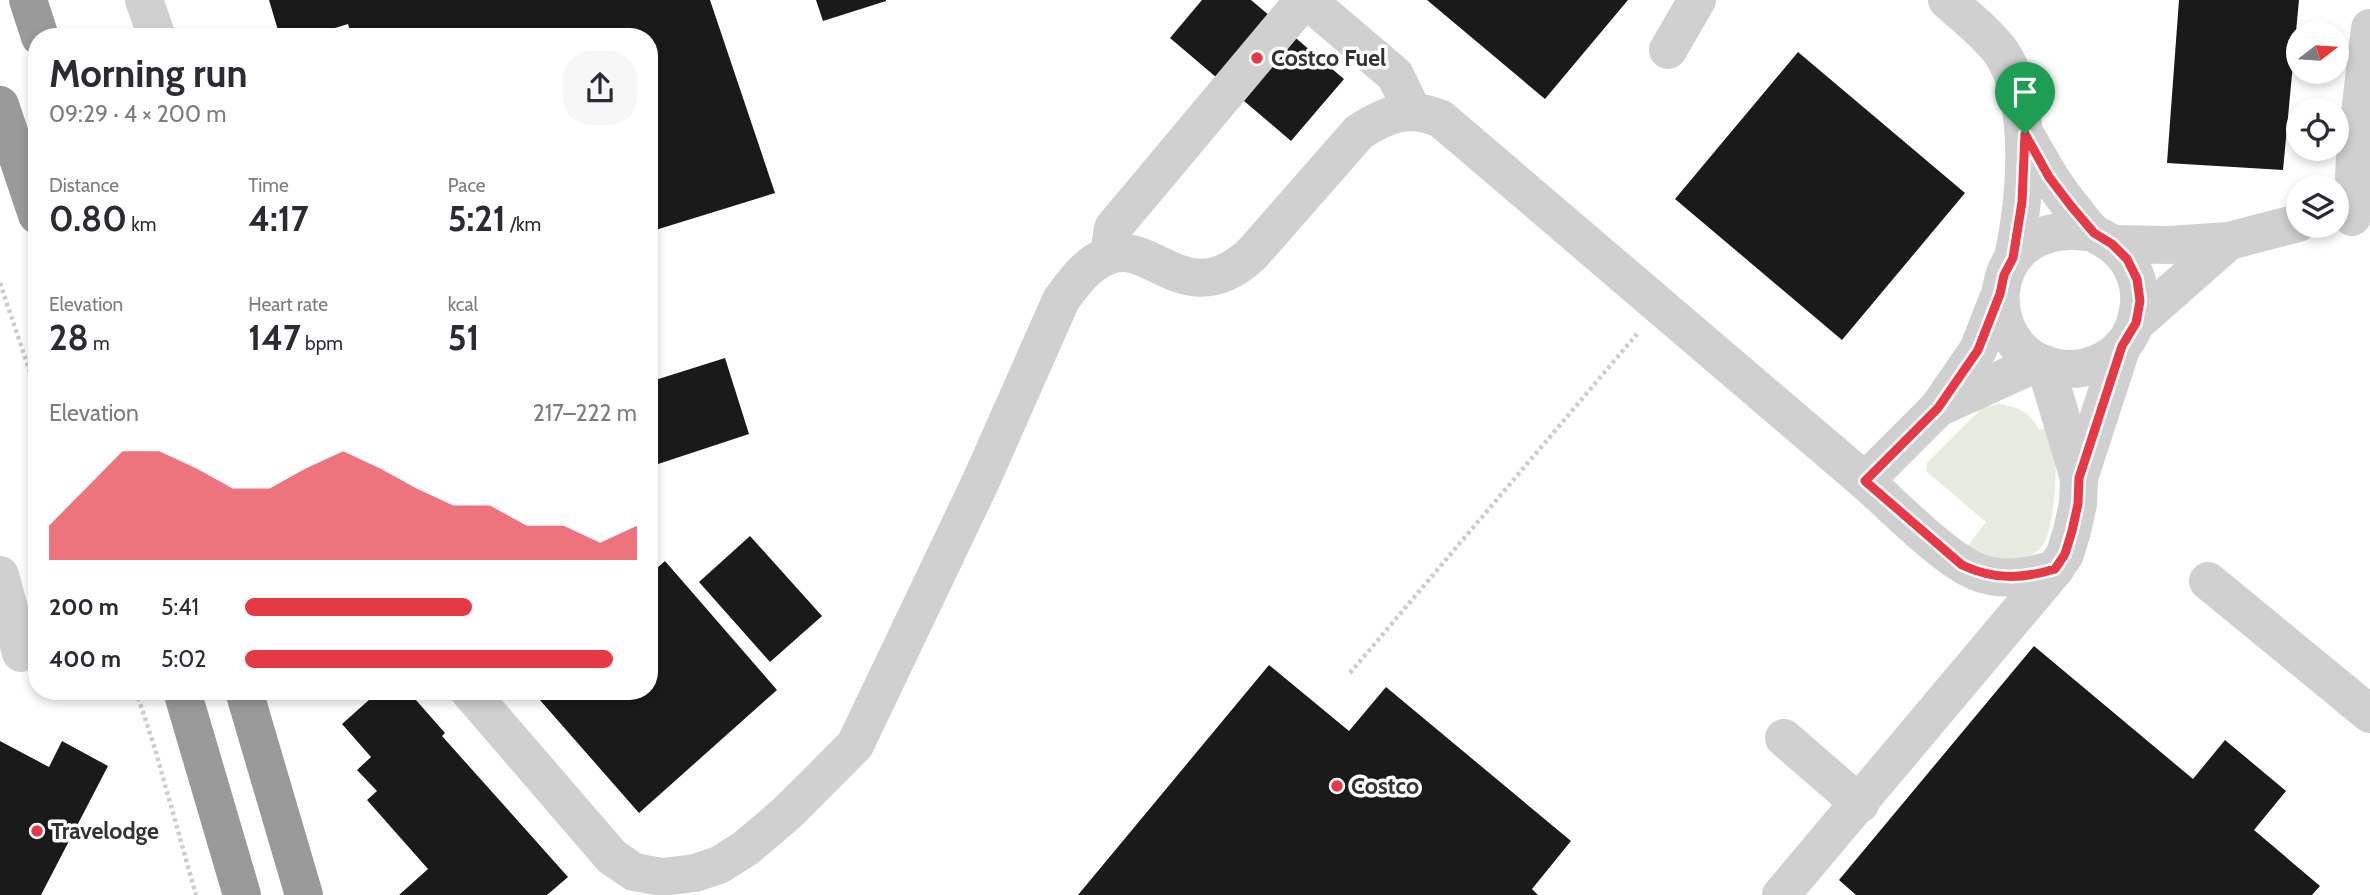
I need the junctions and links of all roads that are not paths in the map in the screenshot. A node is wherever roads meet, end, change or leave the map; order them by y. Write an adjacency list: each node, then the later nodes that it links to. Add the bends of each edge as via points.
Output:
1 (28, 0): 6 (highway)
2 (144, 0): 7 (street)
3 (1305, 0): 11 (street, via 1395,75); 20 (street, via 1113,228)
4 (1697, 0): 9 (street)
5 (1947, 0): 12 (street, via 1988,35 2003,55)
6 (37, 28)
7 (154, 28)
8 (2370, 28): 15 (street)
9 (1668, 50)
10 (0, 105): 14 (highway)
11 (1413, 112): 20 (street, via 1375,121 1359,132 1252,254 1231,270 1201,278 1182,276 1143,258); 27 (street, via 1441,119)
12 (2025, 134): 18 (street, via 2049,177); 21 (street, via 2022,202)
13 (0, 152): 16 (highway)
14 (28, 188)
15 (2353, 217)
16 (28, 219)
17 (2286, 226): 19 (street)
18 (2103, 238): 19 (street, via 2169,246); 21 (street, via 2071,229 2047,233); 23 (street, via 2127,259 2137,279 2140,301)
19 (2229, 241): 23 (street)
20 (1109, 254): 38 (street, via 1074,281 1061,300 855,746 746,848)
21 (2013, 258): 22 (street)
22 (2000, 294): 24 (street, via 2009,334); 25 (street, via 1978,350)
23 (2129, 335): 24 (street, via 2106,359 2086,368); 26 (street)
24 (2042, 363): 25 (street); 26 (street)
25 (1938, 408): 27 (street)
26 (2079, 478): 28 (street, via 2072,531)
27 (1865, 481): 28 (street, via 1962,565 1999,578)
28 (2055, 569): 37 (street)
29 (0, 575): 31 (street)
30 (2208, 581): 35 (street)
31 (21, 653)
32 (185, 700): 39 (highway)
33 (247, 700): 40 (highway)
34 (477, 700): 38 (street, via 612,857)
35 (2370, 714)
36 (1784, 738): 37 (street)
37 (1860, 804): 41 (street)
38 (668, 886)
39 (242, 895)
40 (304, 895)
41 (1782, 895)

